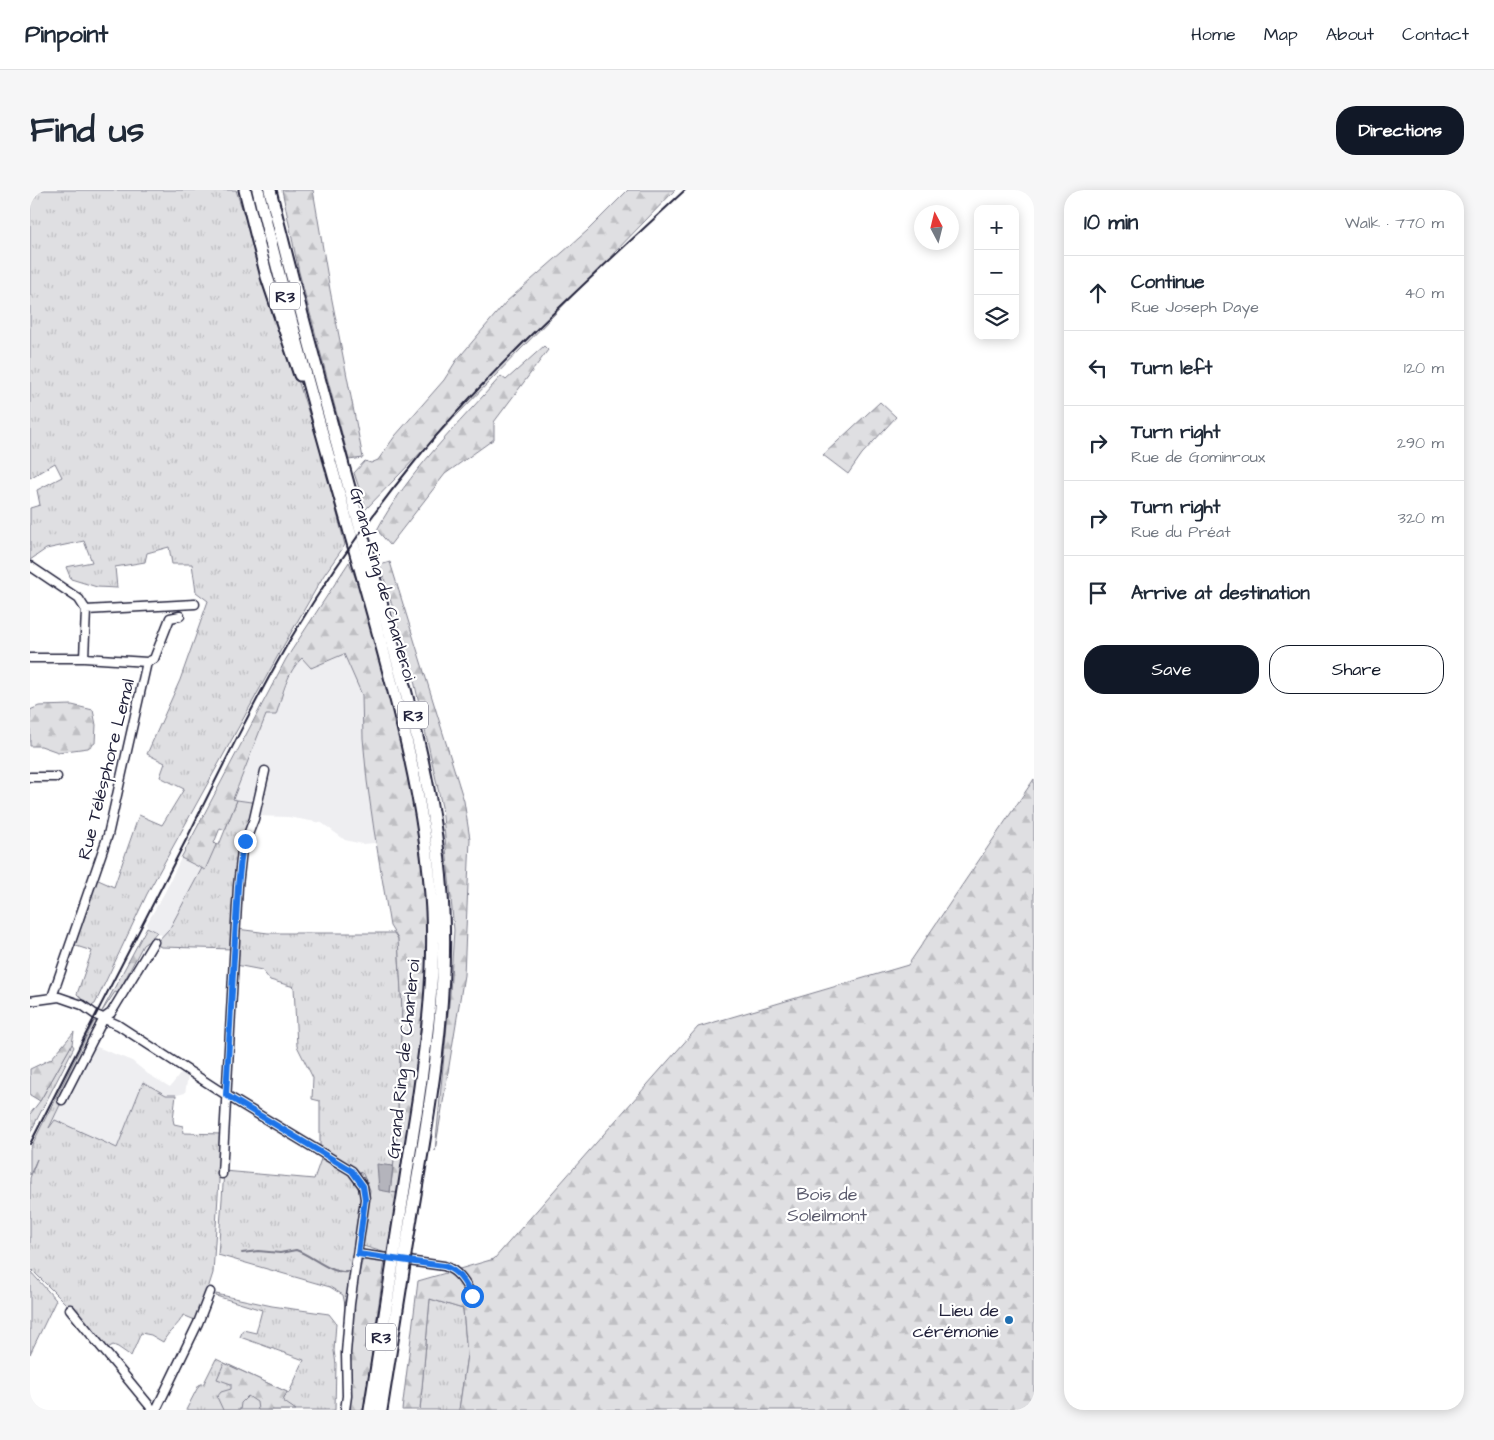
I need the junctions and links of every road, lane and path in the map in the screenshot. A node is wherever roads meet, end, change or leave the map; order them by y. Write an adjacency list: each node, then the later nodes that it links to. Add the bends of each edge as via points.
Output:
1 (245, 190): 4 (highway, via 276,308 303,386)
2 (258, 190): 4 (highway, Grand Ring de Charleroi / R3)
3 (270, 190): 23 (highway, Grand Ring de Charleroi / R3, via 412,713 436,832 443,913 442,994 433,1076)
4 (314, 401): 23 (highway, Grand Ring de Charleroi / R3, via 401,714 419,794 429,875 431,994)
5 (30, 566): 7 (street, via 79,599)
6 (195, 604): 7 (street)
7 (86, 610): 10 (street)
8 (180, 616): 11 (street, Rue Télésphore Lemal, via 170,618 154,659)
9 (30, 658): 10 (street)
10 (84, 658): 11 (street)
11 (147, 662): 16 (street, Rue Télésphore Lemal, via 108,836)
12 (266, 771): 19 (street, via 242,850)
13 (30, 776): 14 (street)
14 (57, 778)
15 (154, 942): 18 (street, via 111,1013)
16 (52, 997): 17 (street); 18 (street, via 82,1005)
17 (30, 1001)
18 (104, 1018): 19 (street); 20 (street)
19 (226, 1095): 21 (street); 22 (street, via 352,1171 363,1186 365,1199)
20 (62, 1100)
21 (222, 1174)
22 (358, 1254): 25 (street, via 453,1269); 28 (street, via 350,1304)
23 (399, 1259): 29 (highway, Grand Ring de Charleroi / R3); 30 (highway, Grand Ring de Charleroi / R3)
24 (210, 1292): 27 (street)
25 (472, 1296)
26 (70, 1309): 27 (street)
27 (154, 1410)
28 (345, 1410)
29 (370, 1410)
30 (381, 1410)

